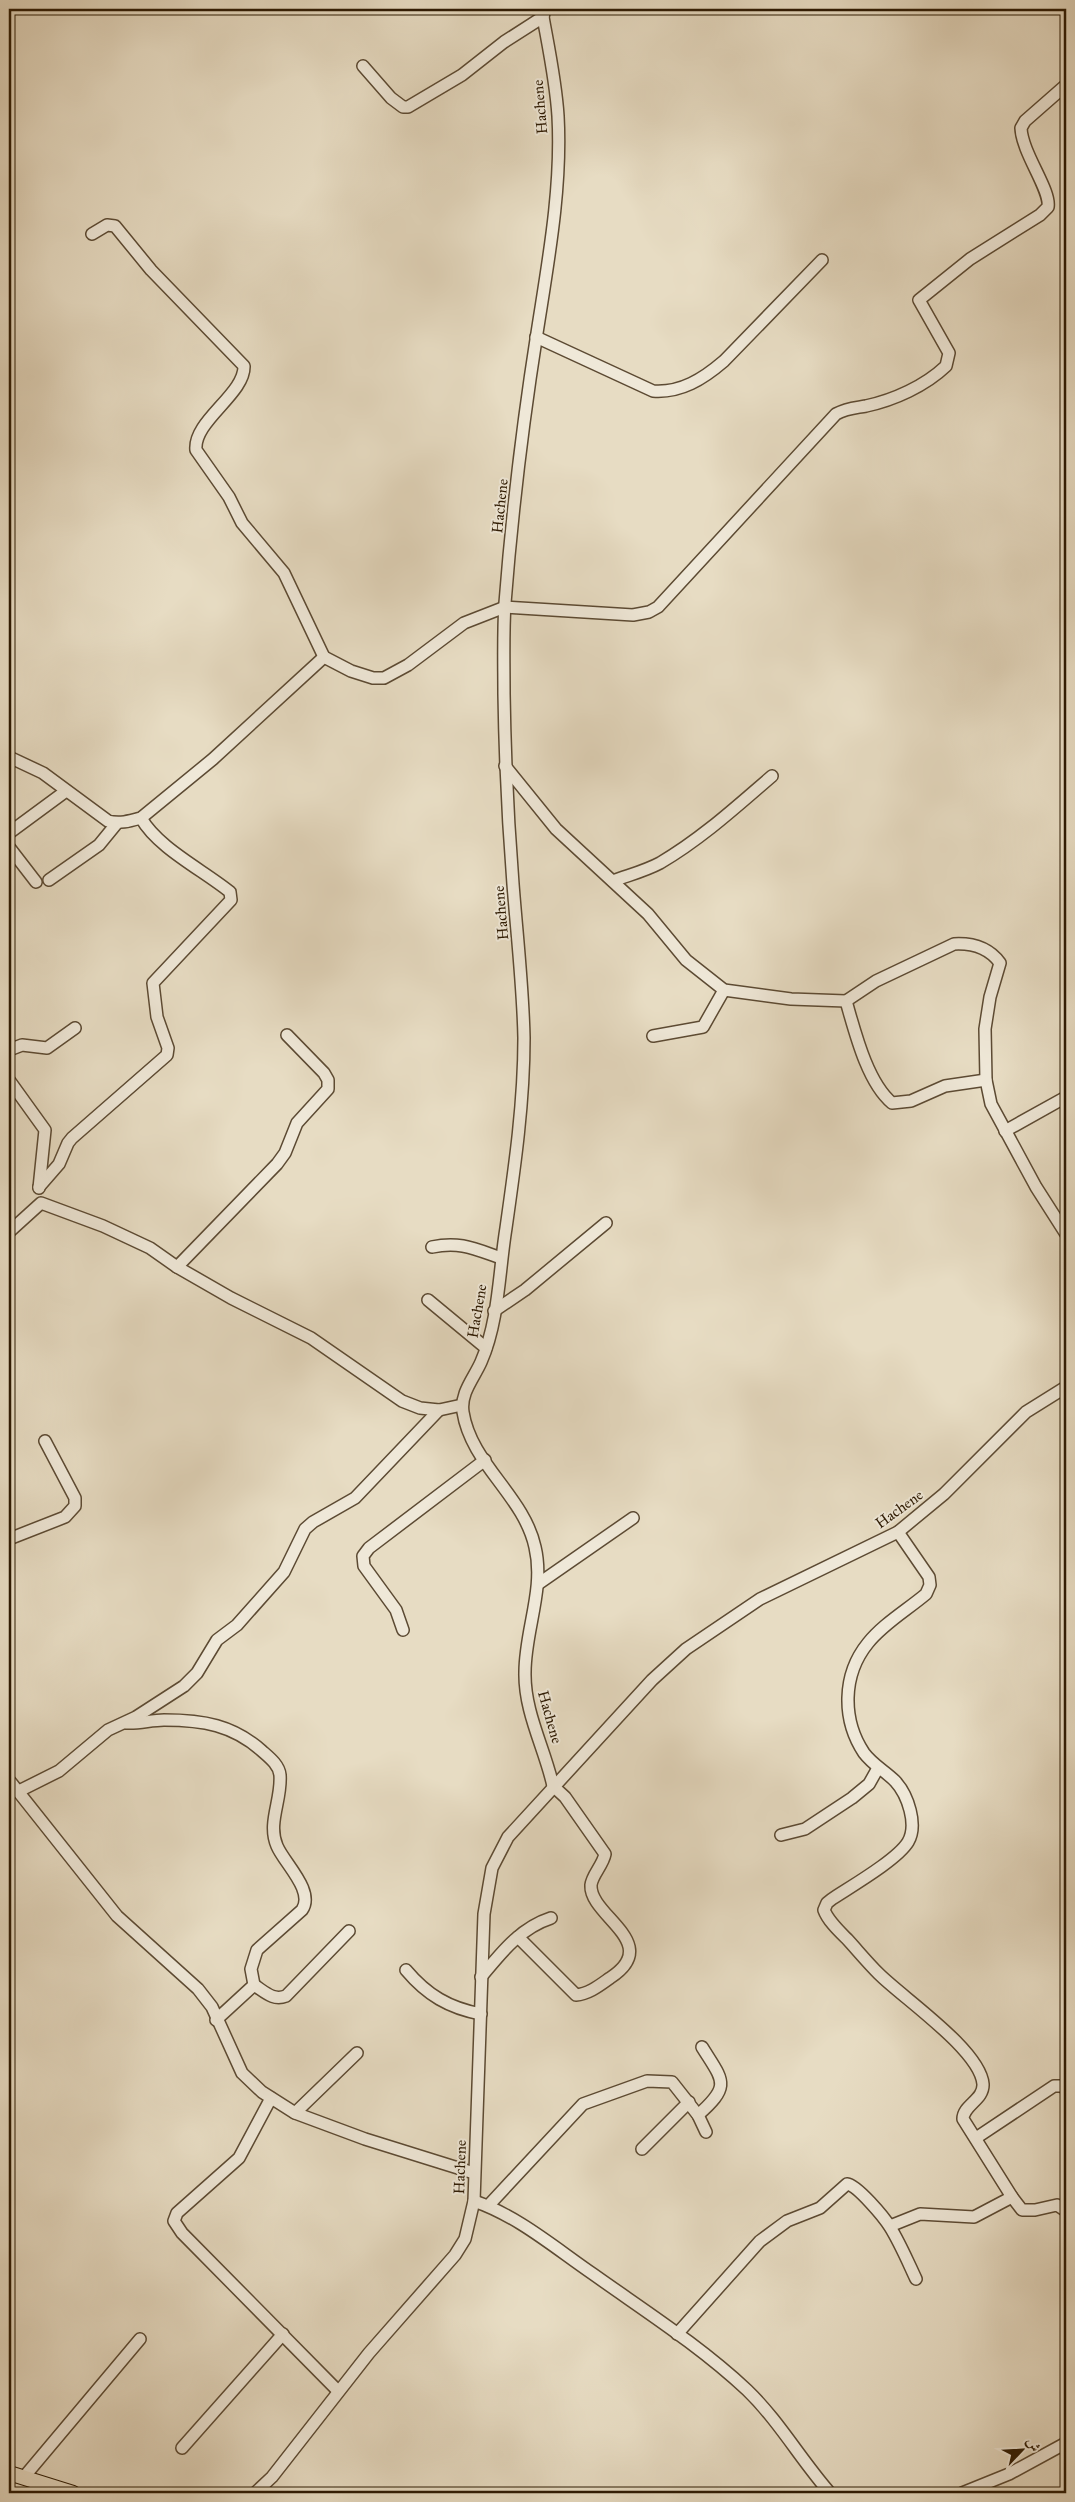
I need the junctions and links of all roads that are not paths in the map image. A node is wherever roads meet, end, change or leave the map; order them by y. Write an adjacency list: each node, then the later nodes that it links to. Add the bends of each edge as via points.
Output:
1 (544, 13): 2 (street, via 462,75 408,107 396,103); 6 (street, Hachene, via 558,125 557,172 549,258)
2 (363, 66)
3 (1066, 85): 7 (street, via 1021,128 1024,146 1048,196 1048,208 970,259 919,300 948,353 946,366 916,388 867,406 846,408 836,414 667,599 649,612 633,616)
4 (92, 234): 8 (street, via 107,225 115,226 151,270 244,366 241,378 198,436 196,450 229,497 242,523 284,573)
5 (822, 260): 6 (street, via 724,361 689,385 663,392 653,391)
6 (536, 338): 7 (street, Hachene)
7 (505, 607): 8 (street, via 464,623 408,665 384,678 373,678 351,670); 10 (street, Hachene)
8 (324, 656): 13 (street, via 213,759)
9 (9, 757): 12 (street, via 42,773)
10 (505, 766): 18 (street, via 556,829); 36 (street, Hachene, via 524,1041 518,1141)
11 (772, 776): 18 (street, via 680,850 647,869)
12 (66, 791): 14 (street); 15 (street)
13 (141, 818): 14 (street); 30 (street, via 147,829 230,892 232,900 153,983 157,1017 168,1048 166,1055 72,1138 59,1164)
14 (117, 823): 17 (street, via 99,846)
15 (9, 833)
16 (9, 847): 19 (street)
17 (49, 880)
18 (613, 881): 20 (street, via 648,914 686,960)
19 (36, 882)
20 (724, 990): 21 (street, via 791,999); 24 (street, via 703,1027)
21 (846, 1001): 27 (street, via 865,1058 884,1096 892,1103 911,1101 944,1086); 27 (street, via 876,981 954,944 967,943 984,949 1000,963 985,1029)
22 (75, 1028): 25 (street, via 47,1048 22,1045)
23 (287, 1035): 37 (street, via 324,1073 328,1089 297,1123 277,1164)
24 (653, 1036)
25 (9, 1050)
26 (9, 1080): 30 (street, via 45,1130)
27 (986, 1080): 29 (street, via 991,1104)
28 (1066, 1097): 29 (street)
29 (1005, 1131): 34 (street)
30 (39, 1187): 31 (street)
31 (42, 1202): 33 (street); 37 (street, via 119,1233 150,1248)
32 (606, 1223): 39 (street, via 525,1290)
33 (9, 1232)
34 (1066, 1234)
35 (432, 1247): 36 (street, via 460,1244)
36 (501, 1258): 39 (street, Hachene)
37 (177, 1267): 43 (street, via 312,1338 402,1401 420,1408)
38 (428, 1300): 40 (street)
39 (494, 1311): 40 (street, Hachene)
40 (486, 1348): 42 (street, Hachene)
41 (1066, 1387): 47 (street, Hachene, via 1026,1412 944,1494)
42 (462, 1405): 43 (street); 45 (street, Hachene, via 467,1425)
43 (439, 1410): 51 (street, via 355,1498 305,1530 284,1572 237,1625 217,1640 192,1679 136,1717)
44 (45, 1441): 48 (street, via 75,1498 75,1506 65,1517)
45 (485, 1460): 49 (street, Hachene, via 527,1523 536,1552); 50 (street, via 369,1548 363,1556 364,1566 396,1610)
46 (633, 1518): 49 (street)
47 (898, 1532): 52 (street, via 929,1577 930,1585 926,1594 868,1642 854,1663 848,1680 849,1720 865,1754); 54 (street, Hachene, via 787,1584 709,1632 652,1680)
48 (9, 1539)
49 (538, 1584): 54 (street, Hachene, via 526,1652 526,1688)
50 (403, 1630)
51 (122, 1722): 55 (street, via 59,1771); 62 (street, via 137,1724 163,1720 226,1727 249,1740 279,1770 280,1788 273,1832 277,1847 304,1890 306,1903 258,1950 252,1969)
52 (878, 1768): 56 (street, via 869,1784 852,1798 805,1828); 73 (street, via 896,1782 906,1798 912,1822 911,1836 899,1852 832,1899 824,1910 837,1929 879,1974 953,2036 972,2062 983,2084 982,2090 963,2116 965,2126)
53 (9, 1780): 55 (street)
54 (553, 1786): 59 (street, via 565,1796 605,1854 591,1885 597,1901 621,1928 628,1956 625,1965 613,1976 589,1992 576,1995); 61 (street, Hachene, via 508,1837 492,1868 484,1914)
55 (19, 1791): 64 (street, via 117,1916 198,1989 212,2007)
56 (781, 1835)
57 (551, 1918): 59 (street, via 528,1928)
58 (349, 1931): 62 (street, via 286,1996 272,1997)
59 (518, 1937): 61 (street)
60 (406, 1970): 63 (street, via 434,1998 463,2011)
61 (481, 1977): 63 (street, Hachene)
62 (254, 1985): 64 (street)
63 (481, 2014): 75 (street, Hachene)
64 (216, 2020): 68 (street, via 242,2073)
65 (702, 2047): 71 (street, via 721,2077 721,2088 715,2100)
66 (357, 2053): 70 (street)
67 (1066, 2090): 73 (street, via 1063,2086 1054,2086)
68 (271, 2098): 70 (street); 82 (street, via 238,2158 177,2213 174,2221 182,2233)
69 (689, 2102): 71 (street); 74 (street); 78 (street, via 672,2082 647,2081 583,2104)
70 (295, 2113): 75 (street)
71 (698, 2114): 72 (street)
72 (706, 2132)
73 (976, 2138): 76 (street)
74 (642, 2150)
75 (474, 2173): 77 (street, Hachene)
76 (1012, 2197): 79 (street, via 1022,2210 1056,2205); 80 (street, via 974,2217 920,2214)
77 (474, 2201): 78 (street); 85 (street, Hachene, via 465,2239 455,2255)
78 (488, 2206): 83 (street, via 521,2224)
79 (1066, 2212)
80 (890, 2226): 81 (street); 83 (street, via 866,2198 847,2184 820,2208 788,2221 760,2241)
81 (916, 2279)
82 (283, 2334): 85 (street); 87 (street)
83 (677, 2334): 92 (street, via 747,2390)
84 (140, 2339): 89 (street)
85 (338, 2391): 91 (street, Hachene, via 296,2448)
86 (1066, 2443): 93 (street, via 1009,2474)
87 (182, 2448)
88 (9, 2473): 89 (main road)
89 (24, 2477): 90 (main road)
90 (73, 2493)
91 (255, 2493)
92 (830, 2493)
93 (962, 2493)

